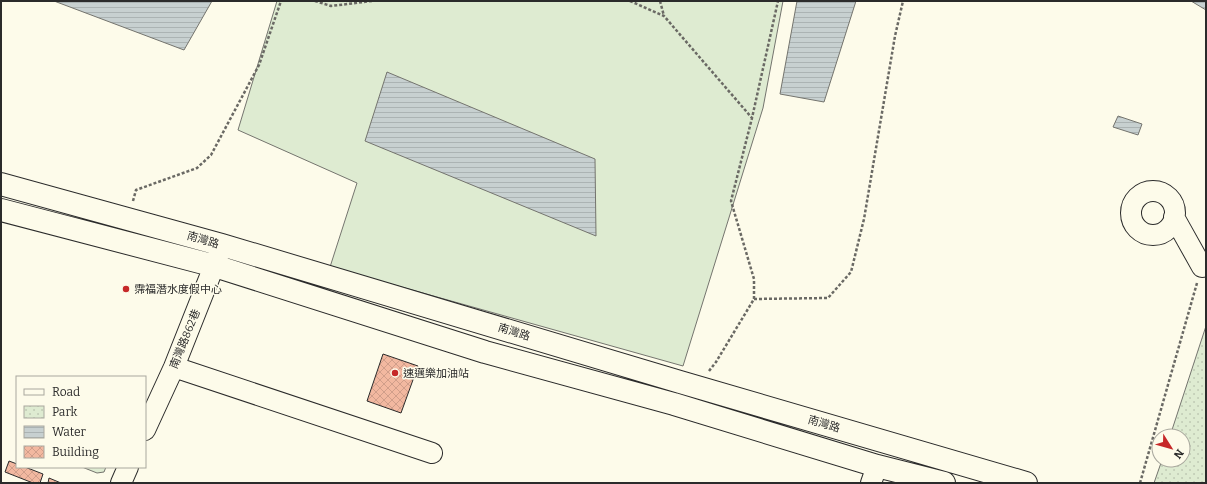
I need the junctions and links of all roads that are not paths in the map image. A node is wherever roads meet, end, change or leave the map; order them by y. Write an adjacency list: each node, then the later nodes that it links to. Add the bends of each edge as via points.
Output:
1 (1, 184): 4 (main road, 南灣路)
2 (1, 210): 5 (main road, 南灣路)
3 (1174, 217): 6 (street)
4 (222, 245): 5 (street, 南灣路862巷); 8 (main road, 南灣路)
5 (215, 266): 7 (street, 南灣路862巷); 9 (main road, 南灣路, via 485,352)
6 (1202, 267)
7 (174, 367): 10 (street, 南灣路862巷); 11 (street)
8 (688, 385): 9 (street); 16 (main road, 南灣路)
9 (674, 404): 13 (main road, 南灣路)
10 (146, 428)
11 (432, 453)
12 (128, 468): 14 (street)
13 (874, 474): 15 (main road, 南灣路)
14 (121, 483)
15 (944, 483)
16 (1026, 483)

